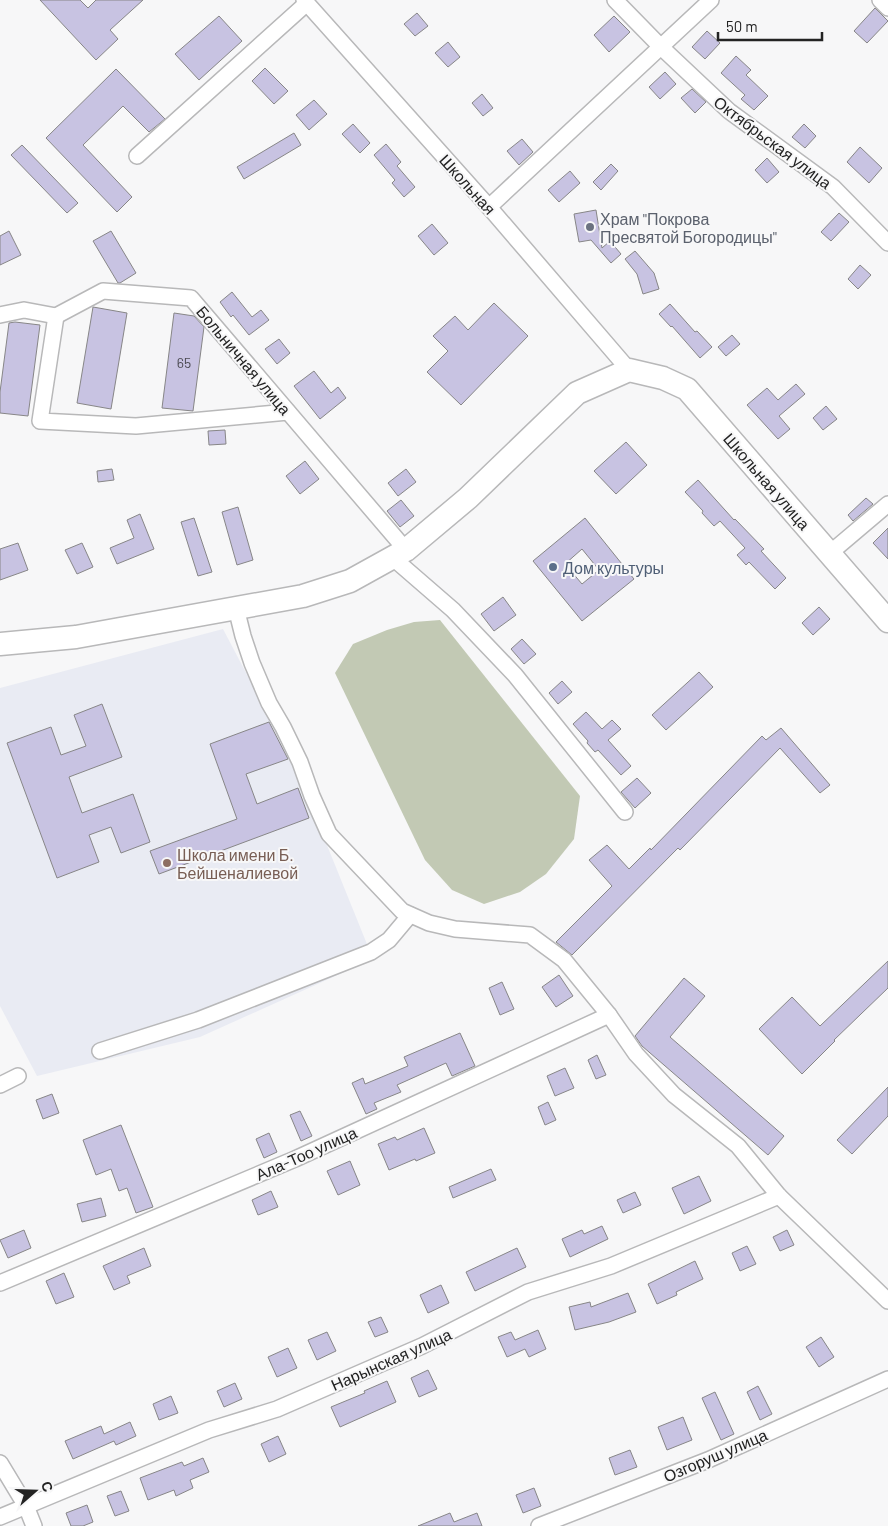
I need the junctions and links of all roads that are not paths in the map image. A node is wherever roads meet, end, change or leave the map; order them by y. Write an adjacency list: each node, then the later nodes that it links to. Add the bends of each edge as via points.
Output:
1 (614, 0): 6 (street, Октябрьская улица)
2 (712, 0): 6 (street)
3 (880, 0): 5 (street)
4 (306, 2): 7 (street); 8 (street, Школьная)
5 (888, 8)
6 (661, 47): 8 (street); 9 (street, Октябрьская улица, via 729,111 833,187)
7 (137, 156)
8 (489, 207): 12 (street, Школьная)
9 (888, 243)
10 (0, 315): 11 (street, via 24,310)
11 (56, 316): 13 (street, Больничная улица, via 103,291 191,298); 13 (street, via 40,421 136,426)
12 (629, 370): 15 (street, Школьная улица, via 663,378 687,389); 16 (street, via 577,392 468,498)
13 (288, 412): 16 (street, Больничная улица)
14 (888, 504): 15 (street)
15 (830, 553): 18 (street, Школьная улица)
16 (399, 554): 17 (street, via 341,584 304,596); 20 (street, Больничная улица, via 515,675)
17 (236, 608): 19 (street, via 76,636); 21 (street, via 252,664 300,762 329,834 402,911)
18 (888, 621)
19 (0, 644)
20 (626, 812)
21 (410, 915): 22 (street, via 455,929 530,935 564,960); 23 (street, via 389,940 371,952 198,1020)
22 (609, 1015): 26 (street, via 636,1054 674,1095 738,1146); 27 (street, Ала-Тоо улица, via 295,1159)
23 (100, 1051)
24 (18, 1076): 25 (street)
25 (0, 1085)
26 (779, 1196): 28 (street); 31 (street, Нарынская улица, via 612,1266 528,1292 422,1346 277,1409 209,1430)
27 (0, 1283)
28 (888, 1301)
29 (888, 1380): 34 (street, Озгоруш улица, via 708,1460)
30 (0, 1462): 31 (street)
31 (26, 1506): 32 (street, Нарынская улица); 33 (street)
32 (0, 1517)
33 (34, 1526)
34 (539, 1526)

